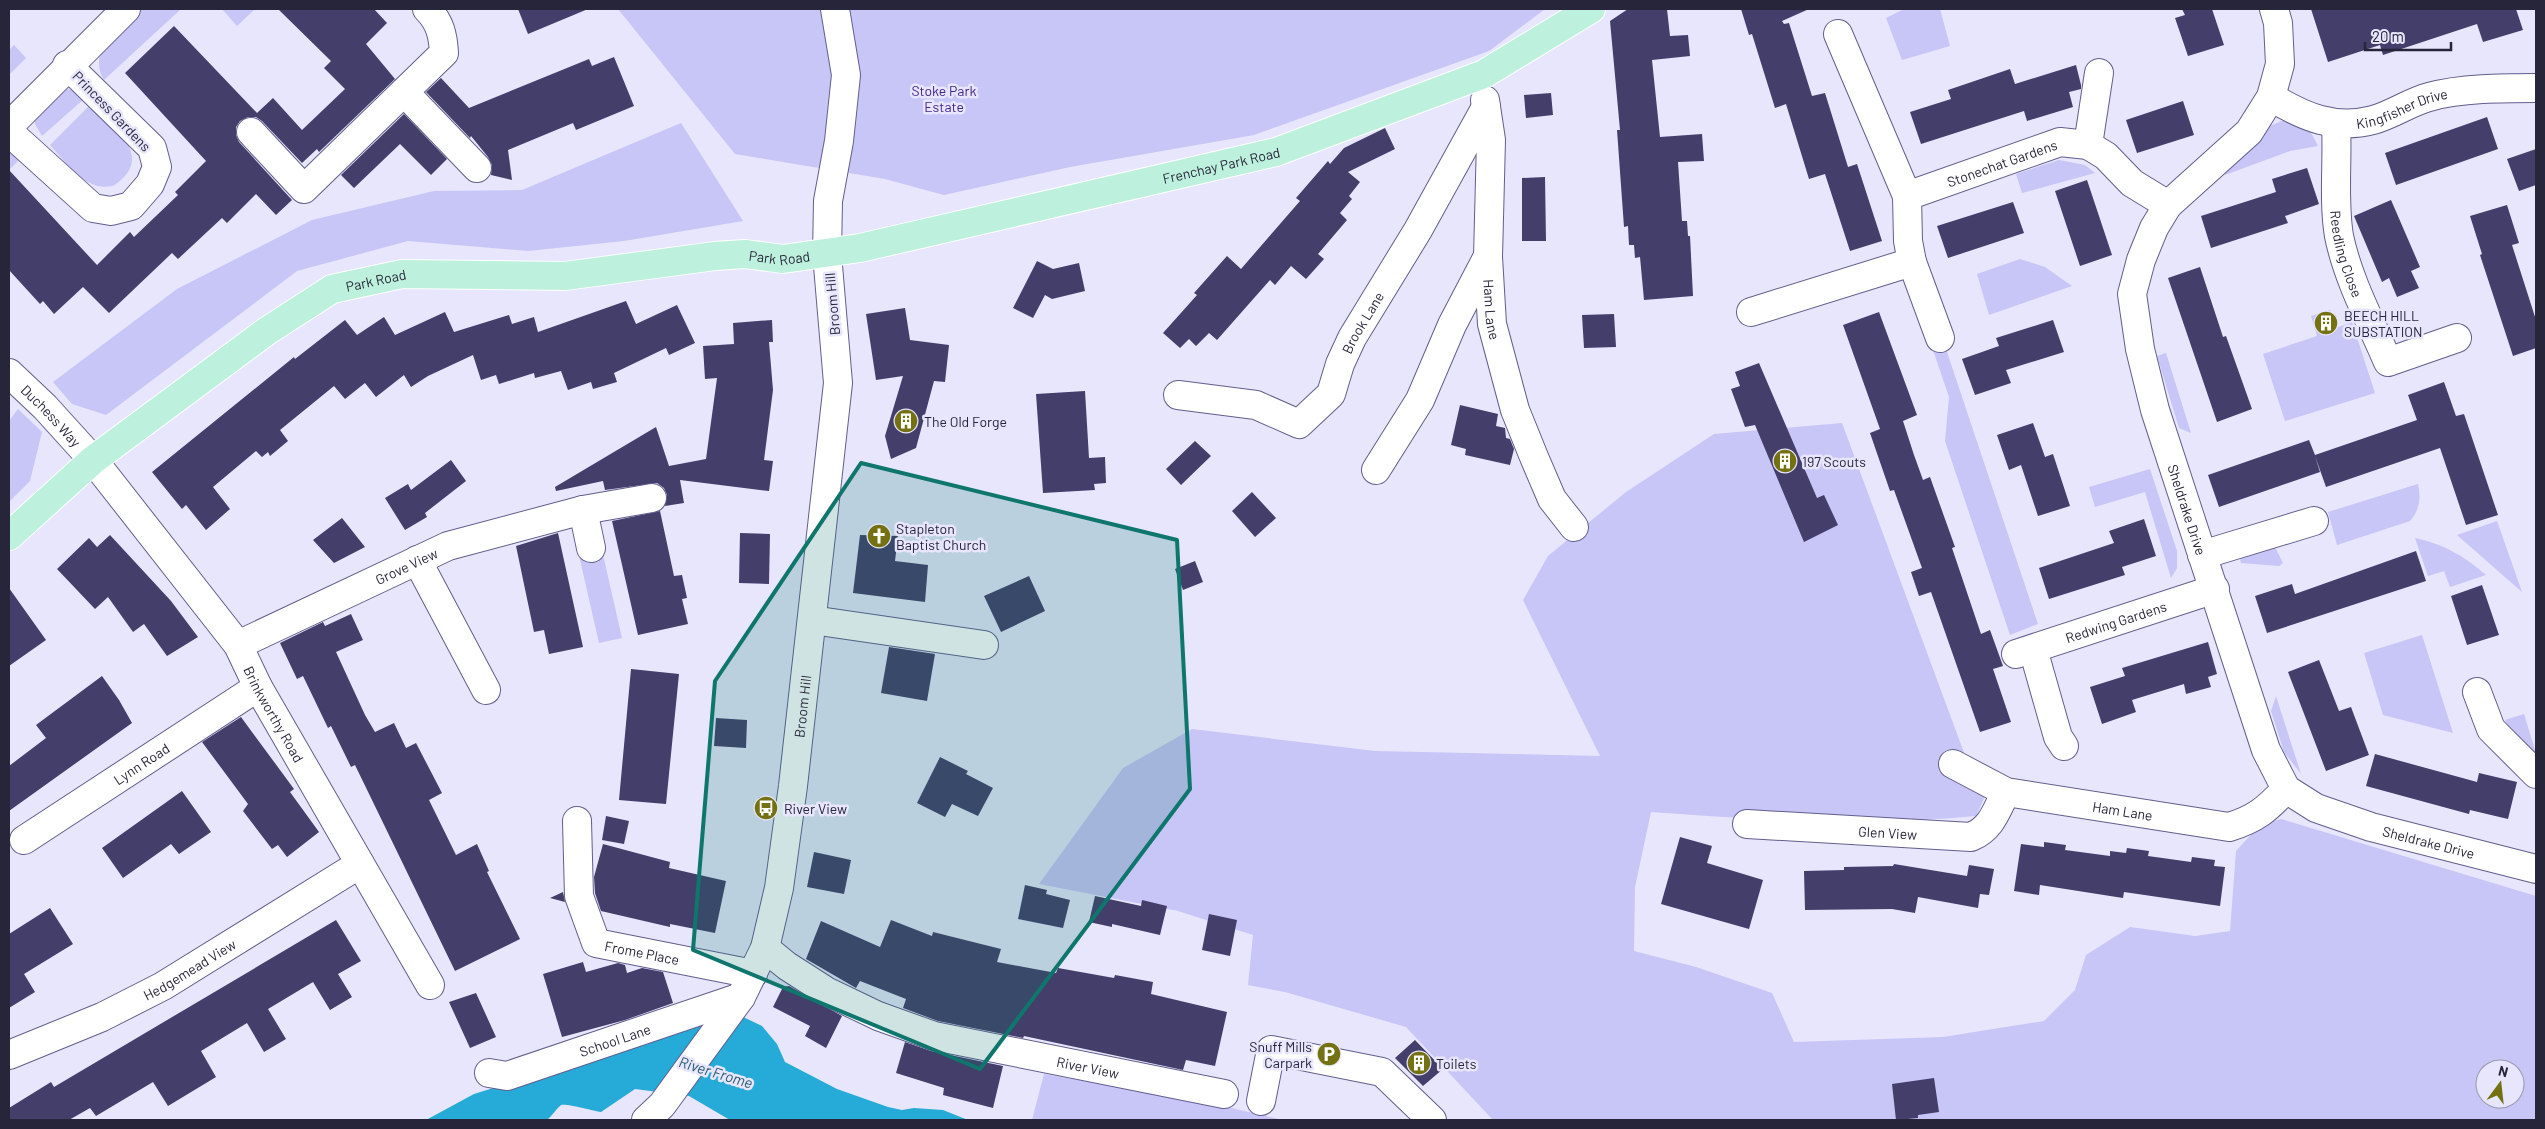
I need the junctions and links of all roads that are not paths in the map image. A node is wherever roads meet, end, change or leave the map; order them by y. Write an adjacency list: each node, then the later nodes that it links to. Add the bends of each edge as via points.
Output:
1 (126, 9): 7 (street)
2 (427, 9): 11 (street, via 443,34 444,53)
3 (835, 9): 22 (street, Broom Hill, via 846,75 828,201)
4 (1591, 9): 9 (main road, Frenchay Park Road)
5 (2274, 9): 12 (street, Sheldrake Drive, via 2280,64)
6 (1838, 34): 20 (street)
7 (67, 65): 15 (street); 16 (street, Princess Gardens, via 152,148 157,167 150,184 131,206 111,211 93,208)
8 (2099, 73): 18 (street)
9 (1484, 74): 13 (street, Ham Lane); 22 (main road, Frenchay Park Road, via 1276,152)
10 (2536, 88): 14 (street, Kingfisher Drive, via 2495,88 2430,96 2373,120)
11 (404, 92): 17 (street, via 304,189); 19 (street)
12 (2272, 97): 14 (street, Kingfisher Drive, via 2293,110); 21 (street, Sheldrake Drive, via 2249,132)
13 (1486, 107): 23 (street, Ham Lane, via 1491,140); 29 (street, Brook Lane, via 1418,230 1352,338 1340,364 1332,394 1299,424 1256,405)
14 (2336, 125): 27 (street, Reedling Close, via 2340,236 2345,278 2388,362)
15 (9, 126)
16 (9, 132)
17 (251, 132)
18 (2088, 145): 20 (street, Stonechat Gardens, via 2060,142); 21 (street, Stonechat Gardens, via 2106,156 2132,183)
19 (477, 168)
20 (1907, 196): 24 (street)
21 (2168, 205): 38 (street, Sheldrake Drive, via 2141,260 2132,294 2145,414)
22 (827, 254): 30 (main road, Park Road, via 783,259 745,254 716,256 565,276 402,274 332,289 267,331); 41 (street, Broom Hill, via 838,382)
23 (1488, 257): 31 (street, via 1452,325 1420,400); 35 (street, Ham Lane, via 1492,324 1515,410 1552,499)
24 (1912, 262): 25 (street); 26 (street)
25 (1750, 312)
26 (1940, 338)
27 (2458, 338)
28 (9, 373): 30 (street, Duchess Way, via 45,407)
29 (1178, 395)
30 (92, 460): 36 (main road, Park Road); 42 (street, Brinkworthy Road)
31 (1376, 470)
32 (652, 498): 33 (street, Grove View)
33 (583, 510): 37 (street); 39 (street, Grove View, via 448,546)
34 (2314, 521): 38 (street)
35 (1574, 527)
36 (9, 536)
37 (591, 548)
38 (2202, 555): 40 (street, Sheldrake Drive)
39 (417, 560): 42 (street, Grove View); 45 (street)
40 (2215, 589): 47 (street, Redwing Gardens, via 2025,652 2044,686 2058,736); 50 (street, Sheldrake Drive, via 2243,714)
41 (812, 620): 43 (street); 57 (street, Broom Hill, via 779,888)
42 (238, 645): 44 (street, Brinkworthy Road)
43 (984, 645)
44 (258, 687): 54 (street, Lynn Road); 55 (street, Brinkworthy Road)
45 (486, 690)
46 (2477, 692): 49 (street, via 2491,729)
47 (2064, 746)
48 (1953, 764): 51 (street, Ham Lane)
49 (2536, 774)
50 (2286, 789): 51 (street, Ham Lane, via 2264,812 2229,827); 56 (street, Sheldrake Drive, via 2316,808 2371,827)
51 (2006, 792): 53 (street, Glen View, via 1983,832 1971,837)
52 (578, 821): 59 (street, Frome Place, via 579,896 596,943)
53 (1747, 824)
54 (24, 840)
55 (360, 864): 58 (street, Brinkworthy Road); 60 (street, Hedgemead View, via 163,986 102,1017)
56 (2536, 869)
57 (765, 948): 59 (street, Broom Hill); 62 (street, River View, via 826,991 878,1016 934,1036)
58 (430, 985)
59 (741, 995): 61 (street, School Lane, via 507,1076); 64 (street, Broom Hill)
60 (9, 1056)
61 (489, 1073)
62 (1224, 1094)
63 (1261, 1101): 65 (street, via 1271,1050 1382,1072)
64 (654, 1113)
65 (1432, 1120)

